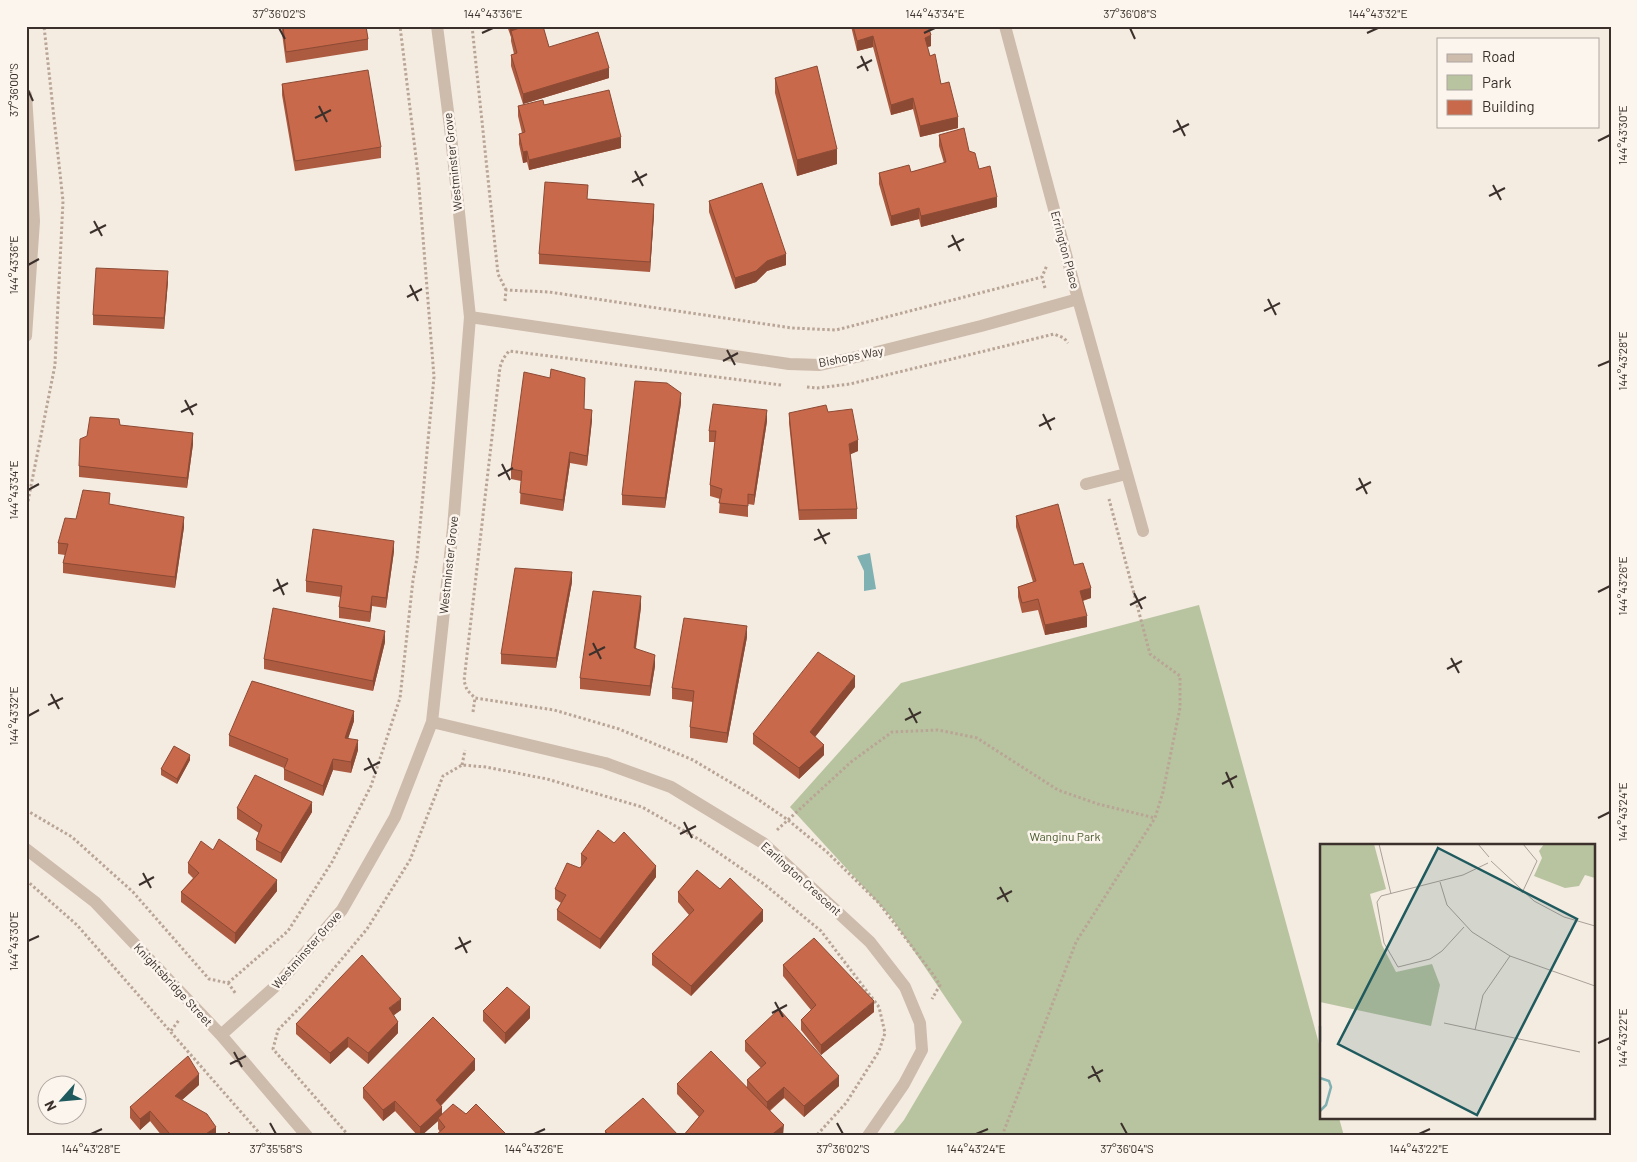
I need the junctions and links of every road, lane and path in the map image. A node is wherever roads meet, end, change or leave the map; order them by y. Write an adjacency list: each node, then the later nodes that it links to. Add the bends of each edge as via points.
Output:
1 (400, 26): 27 (path, via 418,174 434,377 400,698 371,786 332,862 288,931)
2 (437, 26): 9 (street, Westminster Grove)
3 (472, 26): 7 (path, via 498,274)
4 (1005, 26): 8 (street, Errington Place)
5 (26, 95): 11 (street, via 34,221)
6 (1042, 276): 7 (path, via 836,330 792,328 549,292)
7 (506, 290): 10 (path)
8 (1078, 298): 10 (street, Bishops Way, via 865,356 820,364 789,364); 16 (street, Errington Place)
9 (470, 317): 10 (street, Bishops Way); 20 (street, Westminster Grove, via 453,528)
10 (505, 322): 13 (path)
11 (26, 336)
12 (1070, 346): 15 (path, via 1064,338 1054,334 850,384)
13 (509, 351): 14 (path); 23 (path, via 500,367 464,681 466,690 475,698 554,710 619,729 694,760)
14 (784, 386)
15 (800, 387)
16 (1126, 474): 17 (street); 19 (street, Errington Place)
17 (1105, 480): 18 (street); 22 (path, via 1150,654 1180,676 1180,708)
18 (1086, 484)
19 (1143, 531)
20 (432, 722): 24 (street, Earlington Crescent, via 605,763 671,787); 28 (street, Westminster Grove, via 395,817 342,910 279,983)
21 (26, 810): 27 (path, via 72,837 134,892 209,980)
22 (1155, 818): 23 (path, via 1058,790 977,738 938,730 892,732 851,762); 35 (path, via 1076,942)
23 (788, 820): 24 (path)
24 (763, 843): 34 (street, Earlington Crescent, via 870,942 905,987 920,1023 922,1050 904,1084)
25 (26, 849): 29 (street, Knightsbridge Street, via 95,902)
26 (26, 880): 30 (path, via 77,925)
27 (228, 983): 28 (path)
28 (249, 1010): 29 (street, Westminster Grove)
29 (221, 1035): 31 (street, Knightsbridge Street)
30 (262, 1136)
31 (307, 1136)
32 (348, 1136): 33 (path, via 273,1050 278,1030 367,928 410,860 443,776 462,765 547,779 642,807 700,840 764,884 821,931 879,1007 885,1033 879,1051 846,1104)
33 (816, 1136)
34 (868, 1136)
35 (1002, 1136)

